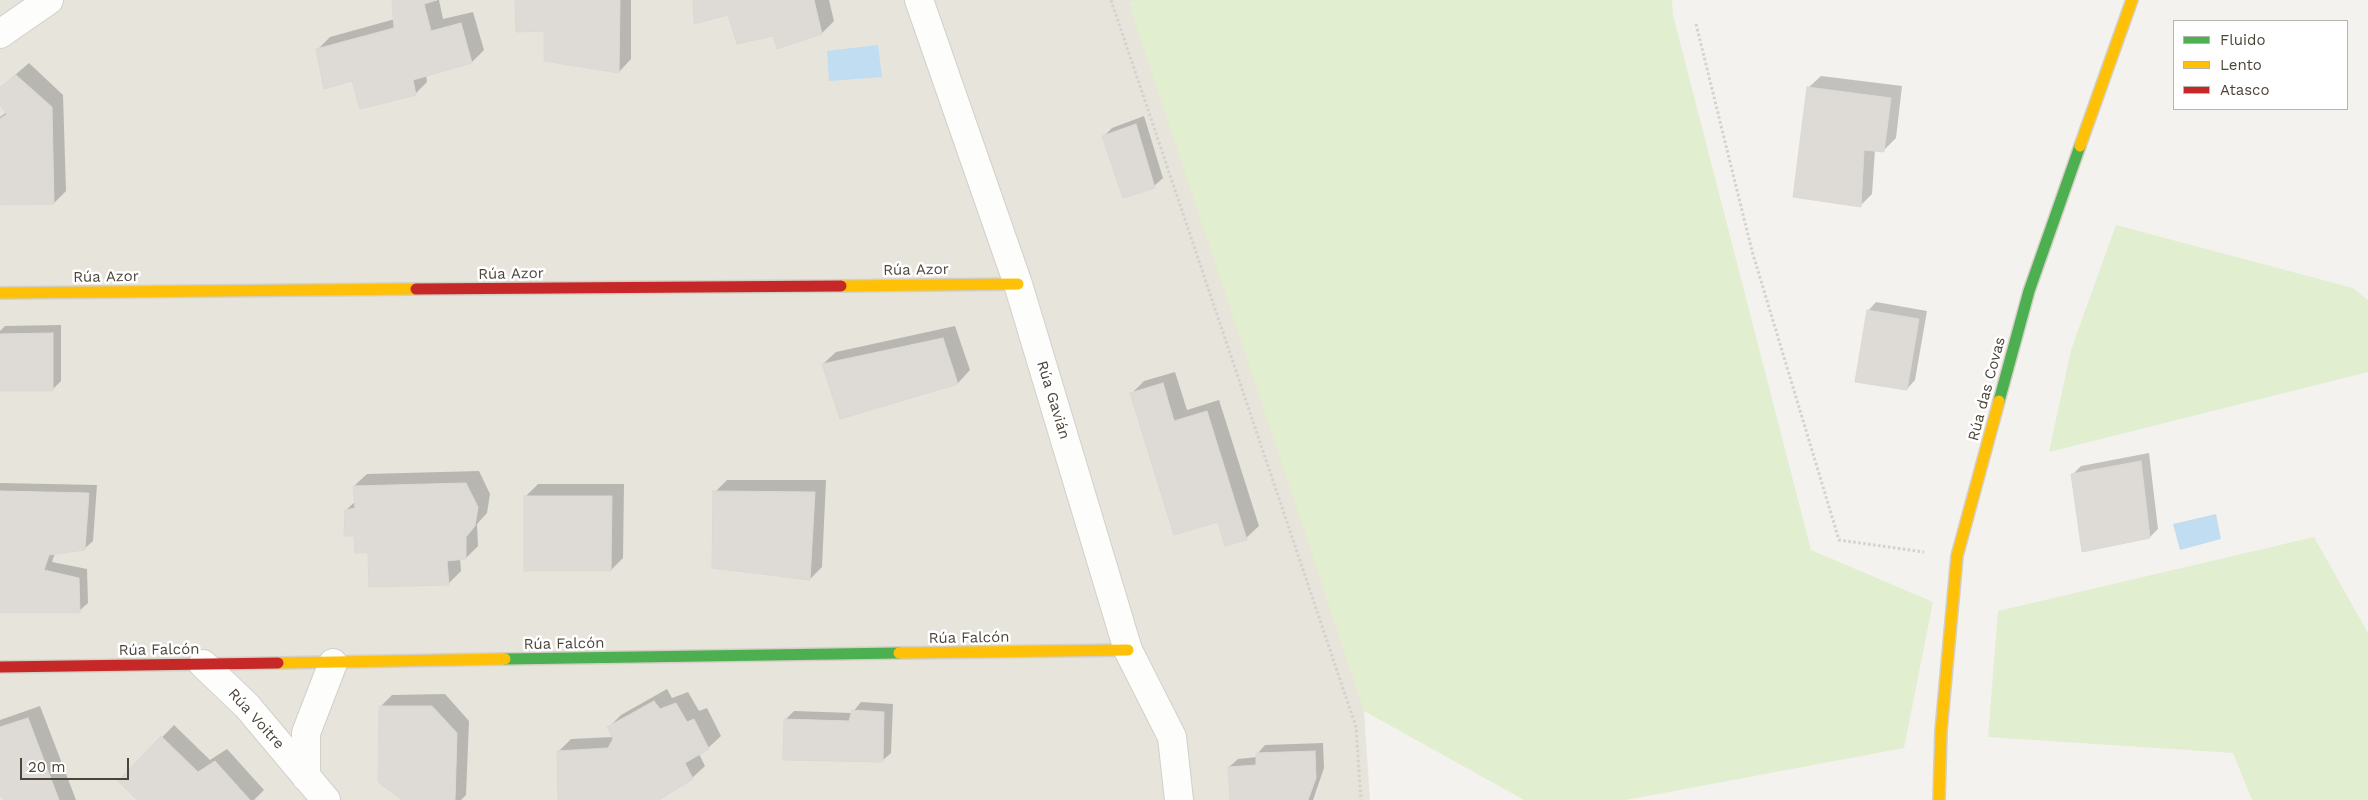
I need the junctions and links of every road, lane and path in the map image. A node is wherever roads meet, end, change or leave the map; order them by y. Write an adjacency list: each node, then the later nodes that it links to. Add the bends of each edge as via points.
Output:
1 (49, 0): 6 (street)
2 (918, 0): 7 (street, Rúa Gavián)
3 (1111, 0): 17 (path, via 1356,727)
4 (2132, 0): 9 (street, Rúa das Covas, via 2030,291)
5 (1696, 24): 9 (path, via 1752,250 1839,540)
6 (0, 34)
7 (1018, 284): 8 (street, Rúa Azor); 10 (street, Rúa Gavián)
8 (1, 293)
9 (1957, 556): 18 (street, Rúa das Covas, via 1941,731)
10 (1128, 650): 11 (street, Rúa Falcón); 16 (street, Rúa Gavián, via 1172,738)
11 (333, 663): 12 (street, Rúa Falcón); 14 (street, Rúa Voitre, via 306,733)
12 (203, 664): 13 (street, Rúa Falcón); 14 (street, Rúa Voitre, via 248,706)
13 (0, 667)
14 (306, 777): 15 (street, Rúa Voitre)
15 (326, 800)
16 (1179, 800)
17 (1361, 800)
18 (1939, 800)

